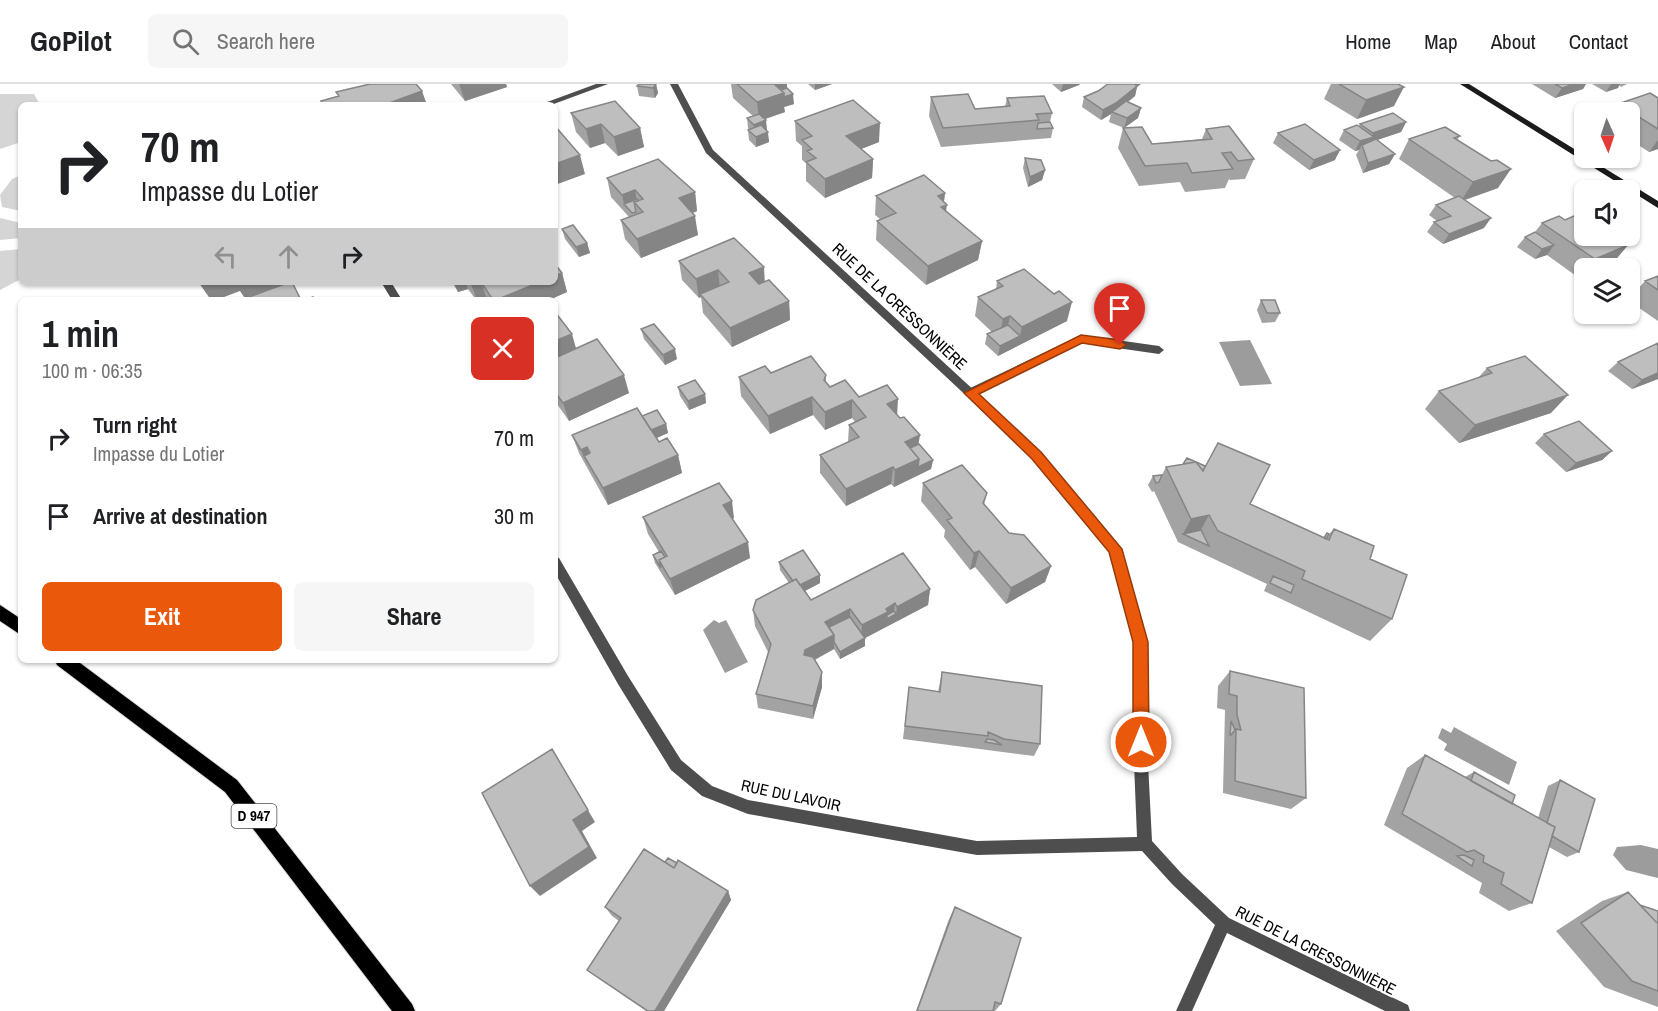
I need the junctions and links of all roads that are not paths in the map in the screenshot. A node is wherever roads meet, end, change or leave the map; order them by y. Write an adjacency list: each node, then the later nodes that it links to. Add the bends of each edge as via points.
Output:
1 (603, 84): 4 (street)
2 (674, 84): 7 (street, RUE DE LA CRESSONNIÈRE, via 709,151)
3 (1464, 84): 5 (main road)
4 (552, 102)
5 (1658, 205)
6 (1160, 350): 7 (street, via 1081,339)
7 (970, 393): 12 (street, RUE DE LA CRESSONNIÈRE, via 1037,455 1115,549 1141,642)
8 (558, 566): 12 (street, RUE DU LAVOIR, via 676,765 707,792 748,807 977,848)
9 (0, 612): 10 (main road)
10 (18, 626)
11 (67, 663): 14 (main road, D 947, via 231,786)
12 (1145, 844): 13 (street, RUE DE LA CRESSONNIÈRE)
13 (1224, 923): 15 (street); 16 (street, RUE DE LA CRESSONNIÈRE)
14 (405, 1011)
15 (1184, 1011)
16 (1402, 1011)

